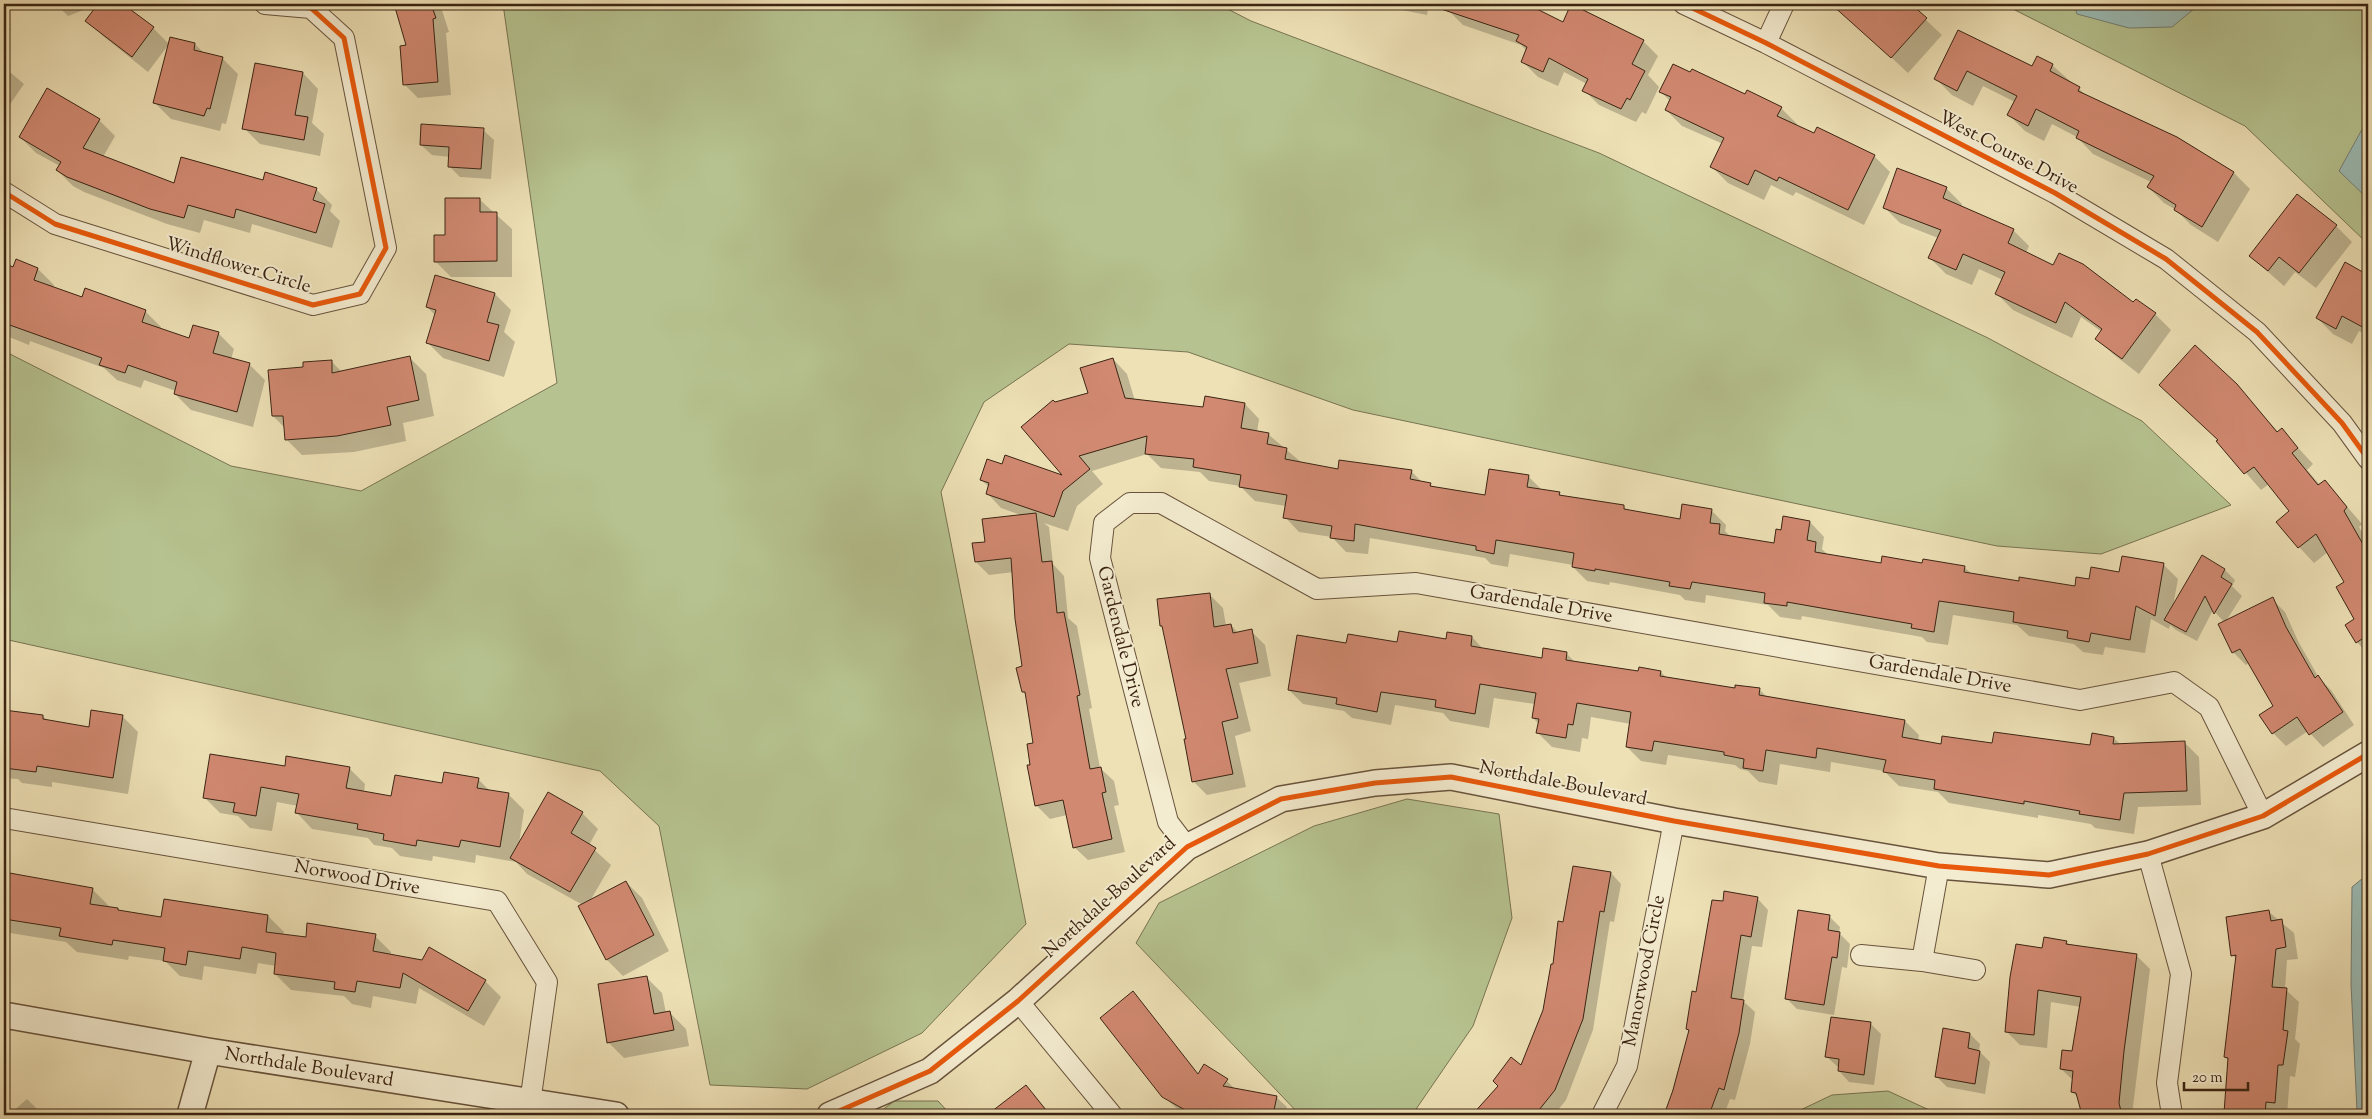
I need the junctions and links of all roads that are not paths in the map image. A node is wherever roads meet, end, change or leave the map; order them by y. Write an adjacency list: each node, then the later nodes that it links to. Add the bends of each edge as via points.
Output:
1 (265, 4): 5 (street, Windflower Circle, via 311,8 344,38 386,248 360,294 313,306 55,224)
2 (1684, 4): 4 (street, West Course Drive)
3 (1784, 4): 4 (street)
4 (1766, 43): 6 (street, West Course Drive, via 2055,193 2166,259 2256,332 2342,423)
5 (4, 192)
6 (2368, 460)
7 (2368, 754): 8 (street, Northdale Boulevard)
8 (2264, 816): 11 (street, Gardendale Drive, via 2209,707 2174,682 2080,700 1416,583 1316,589 1161,503 1130,503 1104,523 1100,558 1168,822); 12 (street, Northdale Boulevard)
9 (4, 818): 20 (street, Norwood Drive, via 497,902 547,982)
10 (1674, 821): 11 (street, Northdale Boulevard, via 1451,777 1375,783 1281,799); 13 (street, Northdale Boulevard); 25 (street, Manorwood Circle, via 1627,1066)
11 (1187, 847): 17 (street, Northdale Boulevard)
12 (2148, 854): 13 (street, Northdale Boulevard, via 2049,875); 26 (street, via 2181,974 2167,1083)
13 (1939, 866): 15 (street)
14 (1861, 956): 15 (street)
15 (1922, 961): 16 (street)
16 (1974, 970)
17 (1018, 1002): 23 (street, Northdale Boulevard, via 930,1071); 24 (street)
18 (4, 1015): 19 (street, Northdale Boulevard)
19 (208, 1052): 20 (street, Northdale Boulevard); 21 (street)
20 (530, 1104): 22 (street, Northdale Boulevard)
21 (190, 1115)
22 (616, 1115)
23 (830, 1115)
24 (1112, 1115)
25 (1602, 1115)
26 (2172, 1115)

